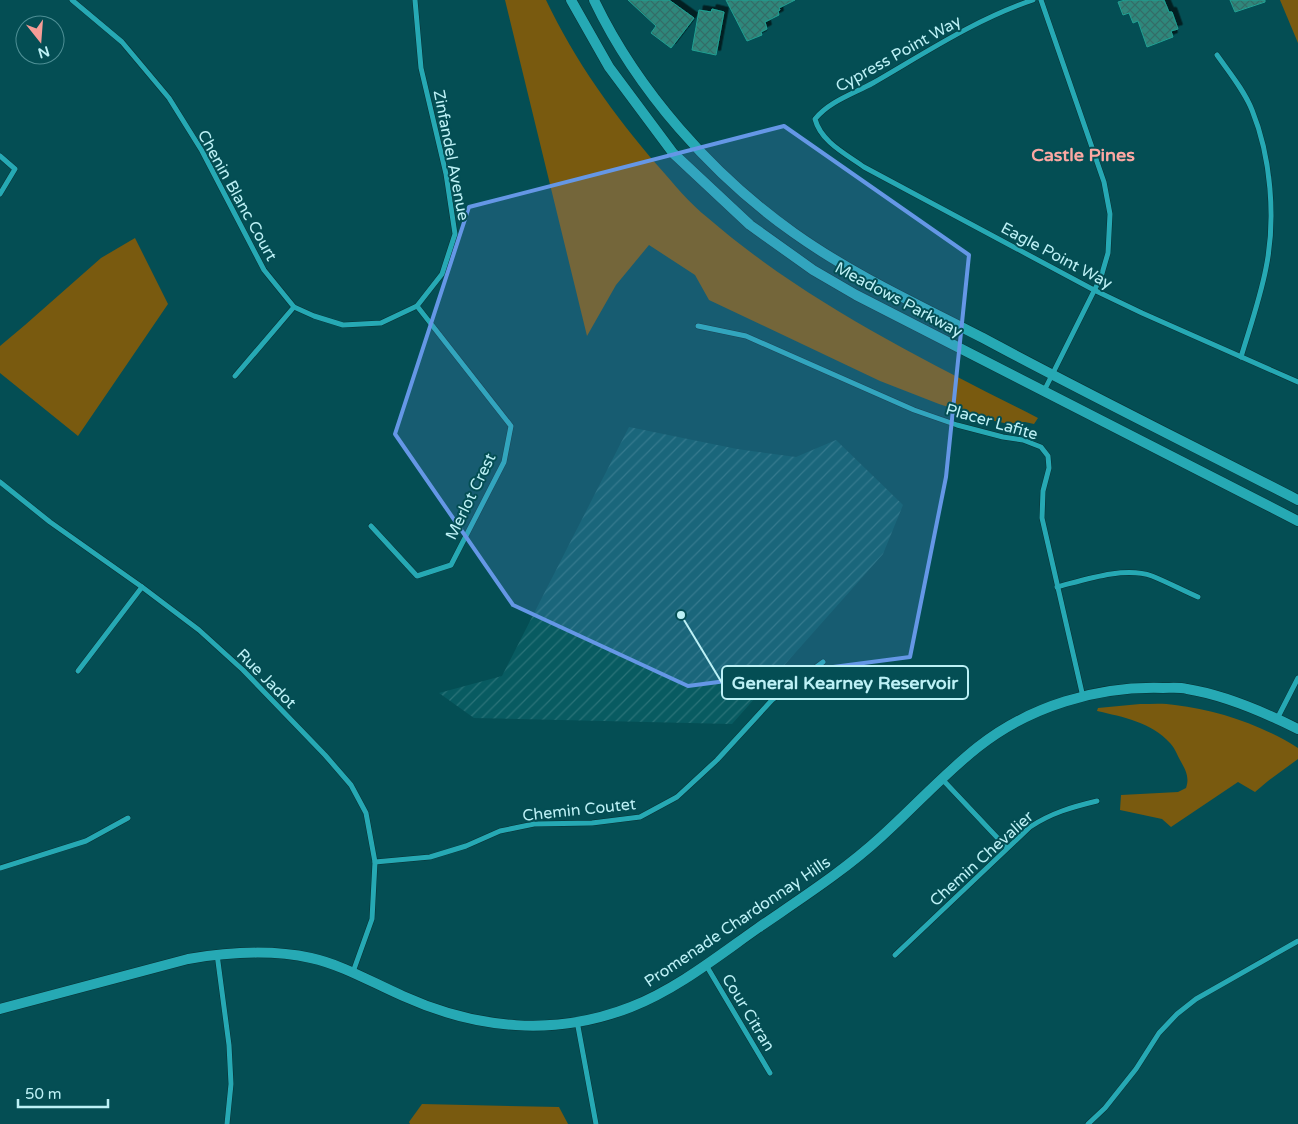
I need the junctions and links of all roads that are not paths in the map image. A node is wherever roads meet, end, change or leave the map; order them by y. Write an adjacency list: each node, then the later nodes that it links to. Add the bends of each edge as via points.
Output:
1 (72, 0): 13 (street, Chenin Blanc Court, via 122,42 168,98 202,151 264,270)
2 (415, 0): 12 (street, Zinfandel Avenue, via 421,68 446,174 455,234 442,274)
3 (571, 0): 19 (main road, Meadows Parkway, via 609,67 673,153 750,225 813,270 856,295)
4 (594, 0): 16 (main road, Meadows Parkway, via 626,56 675,123 708,160 793,233 861,275)
5 (1033, 0): 8 (street, Cypress Point Way, via 1003,10 828,106 815,119)
6 (1041, 0): 11 (street, via 1104,182 1110,214 1108,253)
7 (1217, 56): 15 (street, via 1252,110 1270,189 1266,266)
8 (818, 128): 11 (street, Eagle Point Way, via 830,143 864,167)
9 (0, 156): 10 (street, via 15,169)
10 (0, 194)
11 (1094, 290): 15 (street, Eagle Point Way); 16 (street)
12 (417, 306): 13 (street, Chenin Blanc Court, via 380,323 344,325); 23 (street, Merlot Crest, via 511,426 504,462 451,565 417,576)
13 (294, 307): 17 (street)
14 (698, 326): 25 (street, Placer Lafite, via 746,336 914,410 1041,447 1048,456 1049,468 1043,491 1042,518)
15 (1241, 357): 18 (street, Eagle Point Way)
16 (1053, 375): 19 (street); 21 (main road, Meadows Parkway)
17 (235, 376)
18 (1298, 382)
19 (1044, 392): 22 (main road, Meadows Parkway)
20 (0, 482): 24 (street, Rue Jadot)
21 (1298, 500)
22 (1298, 522)
23 (371, 526)
24 (142, 587): 28 (street); 37 (street, Rue Jadot, via 199,630 243,670 351,785 366,813)
25 (1057, 587): 26 (street, via 1126,573 1150,576); 30 (street, Placer Lafite)
26 (1198, 597)
27 (823, 662): 37 (street, Chemin Coutet, via 772,700 717,760 677,797 640,817 592,823 534,824 500,830 466,846 430,857)
28 (78, 671)
29 (1298, 678): 31 (street)
30 (1083, 697): 31 (main road, Promenade Chardonnay Hills, via 1138,687 1186,688 1230,700); 33 (main road, Promenade Chardonnay Hills, via 1035,712 1005,728)
31 (1277, 719): 32 (main road, Promenade Chardonnay Hills)
32 (1298, 727)
33 (942, 779): 36 (street); 42 (main road, Promenade Chardonnay Hills, via 846,868)
34 (1097, 801): 36 (street, Chemin Chevalier, via 1045,816)
35 (128, 818): 38 (street, via 86,841)
36 (1006, 848): 41 (street, Chemin Chevalier)
37 (375, 862): 43 (street, Rue Jadot, via 372,919)
38 (0, 868)
39 (1298, 942): 49 (street, via 1196,999 1177,1014 1159,1033 1105,1108)
40 (216, 954): 43 (main road, Promenade Chardonnay Hills, via 280,953 313,958); 44 (main road, Promenade Chardonnay Hills); 47 (street, via 229,1046 231,1084)
41 (895, 955)
42 (706, 964): 45 (main road, Promenade Chardonnay Hills, via 633,1006); 46 (street, Cour Citran)
43 (353, 972): 45 (main road, Promenade Chardonnay Hills, via 431,1008 464,1019 517,1026)
44 (0, 1009)
45 (577, 1021): 48 (street)
46 (770, 1072)
47 (227, 1124)
48 (596, 1124)
49 (1088, 1124)

